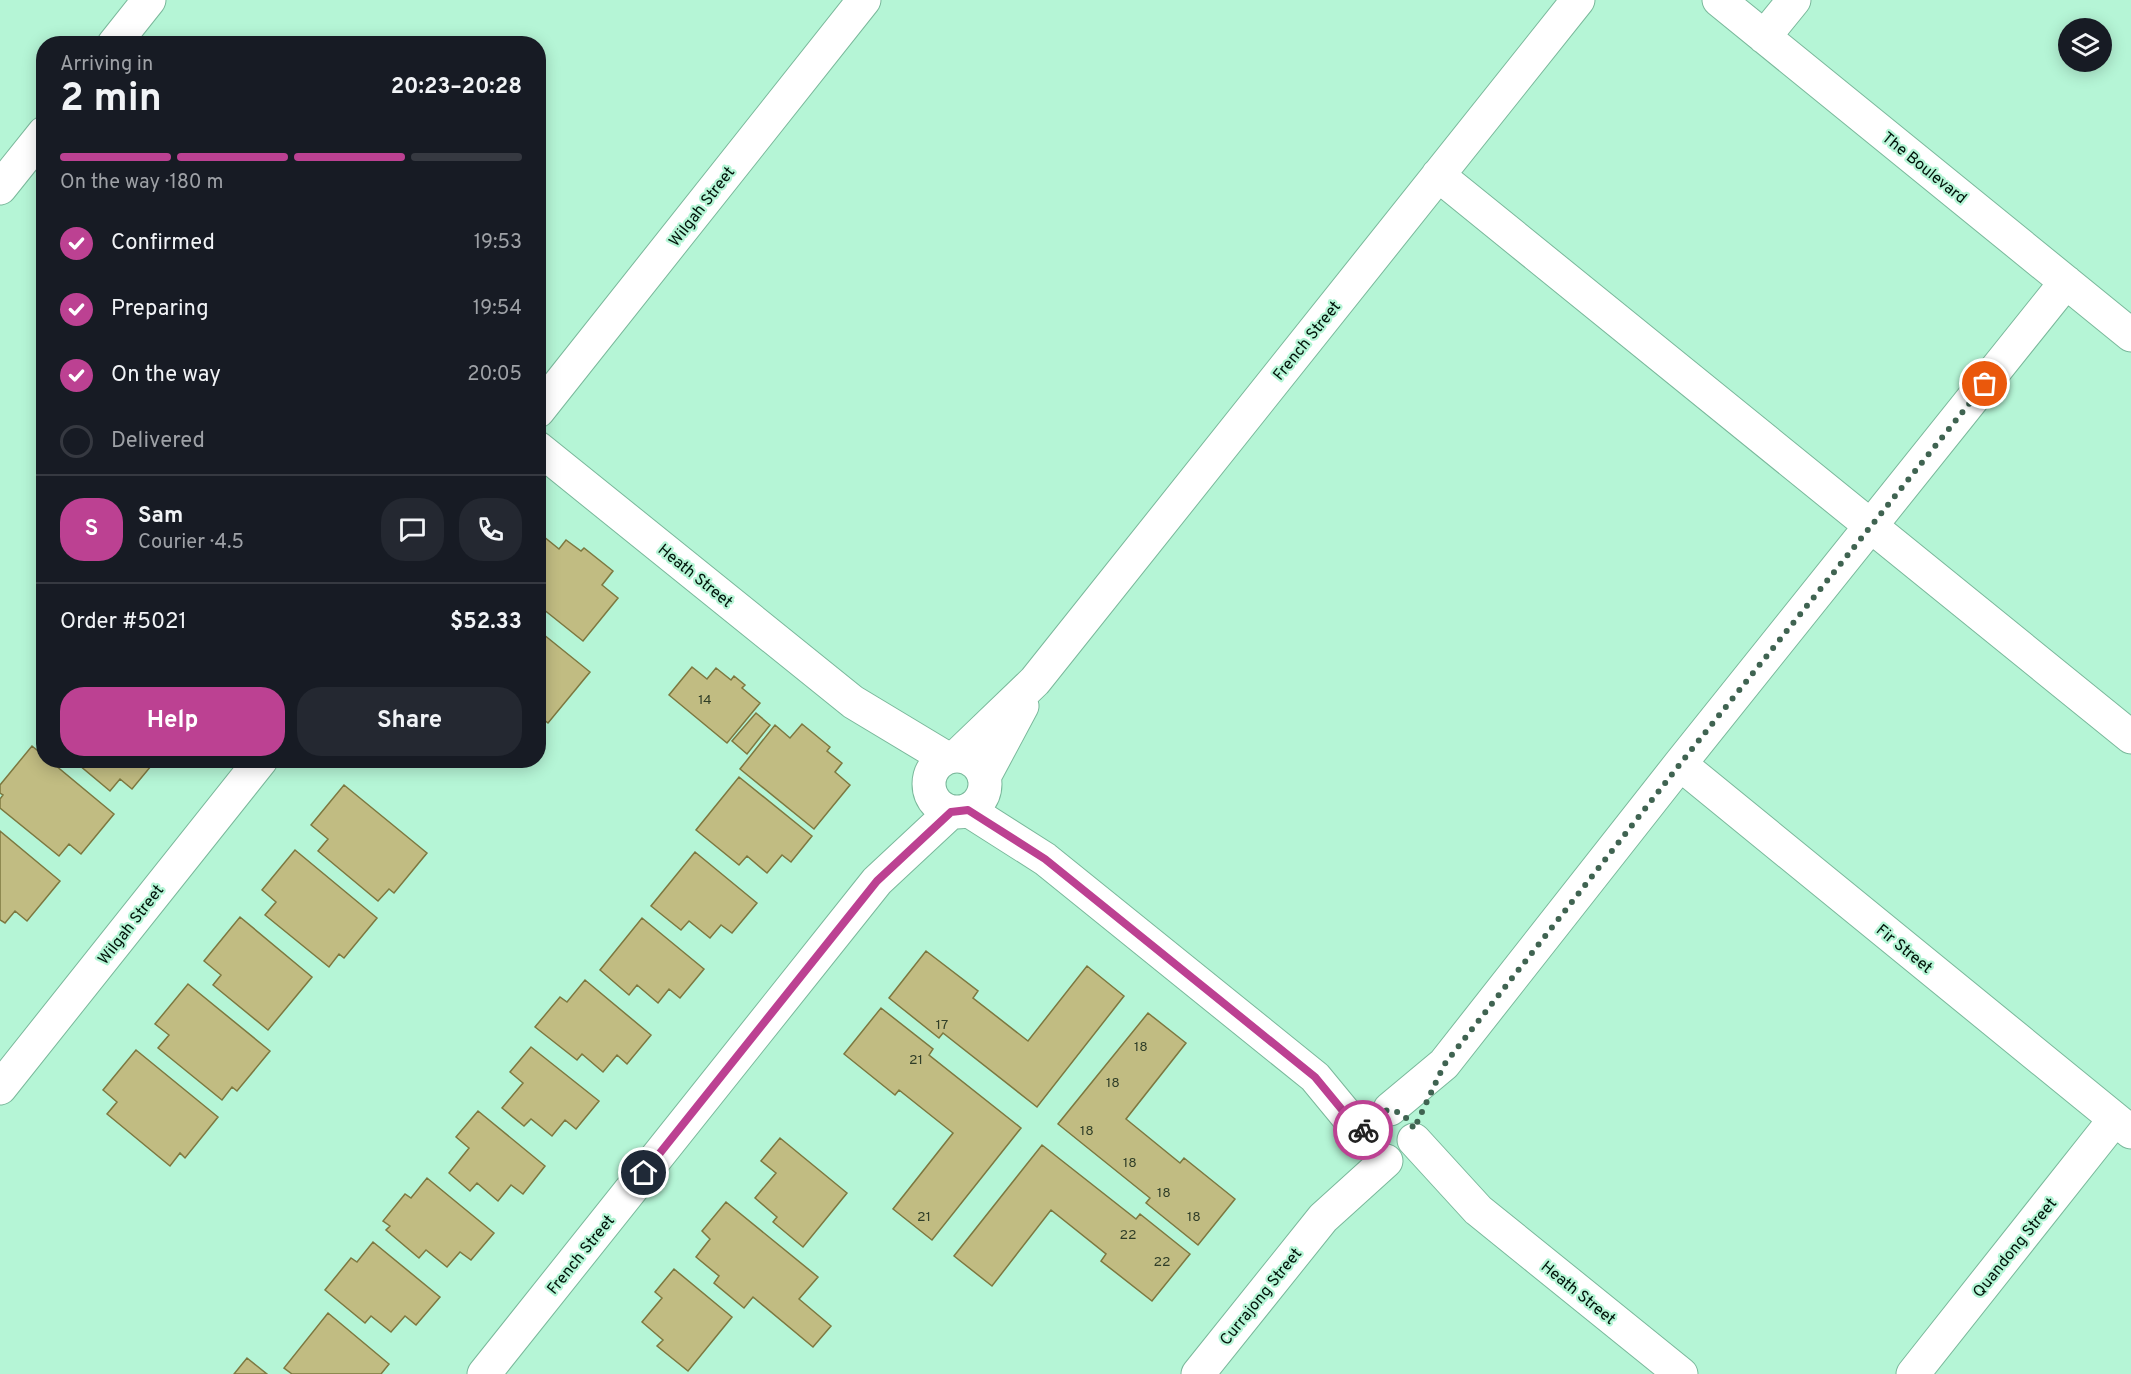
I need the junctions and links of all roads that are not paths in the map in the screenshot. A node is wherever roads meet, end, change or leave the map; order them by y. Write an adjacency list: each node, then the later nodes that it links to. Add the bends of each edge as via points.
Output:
1 (149, 0): 6 (street)
2 (864, 0): 13 (street, Wilgah Street)
3 (1578, 0): 9 (street, French Street)
4 (1719, 0): 7 (street, The Boulevard)
5 (1794, 0): 7 (street)
6 (120, 36)
7 (1764, 37): 11 (street, The Boulevard)
8 (36, 143): 10 (street)
9 (1438, 175): 15 (street); 19 (street, French Street)
10 (0, 188)
11 (2066, 282): 12 (street, The Boulevard); 15 (street, Currajong Street)
12 (2131, 335)
13 (546, 401)
14 (546, 454): 19 (street, Heath Street)
15 (1872, 526): 16 (street); 17 (street, Currajong Street)
16 (2131, 737)
17 (1680, 764): 21 (street, Fir Street); 22 (street, Currajong Street)
18 (255, 768): 20 (street, Wilgah Street)
19 (956, 784): 22 (street, Heath Street); 23 (street, French Street)
20 (0, 1088)
21 (2123, 1126): 26 (street, Quandong Street)
22 (1388, 1136): 24 (street, Currajong Street); 25 (street, Heath Street)
23 (484, 1374)
24 (1198, 1374)
25 (1681, 1374)
26 (1913, 1374)

